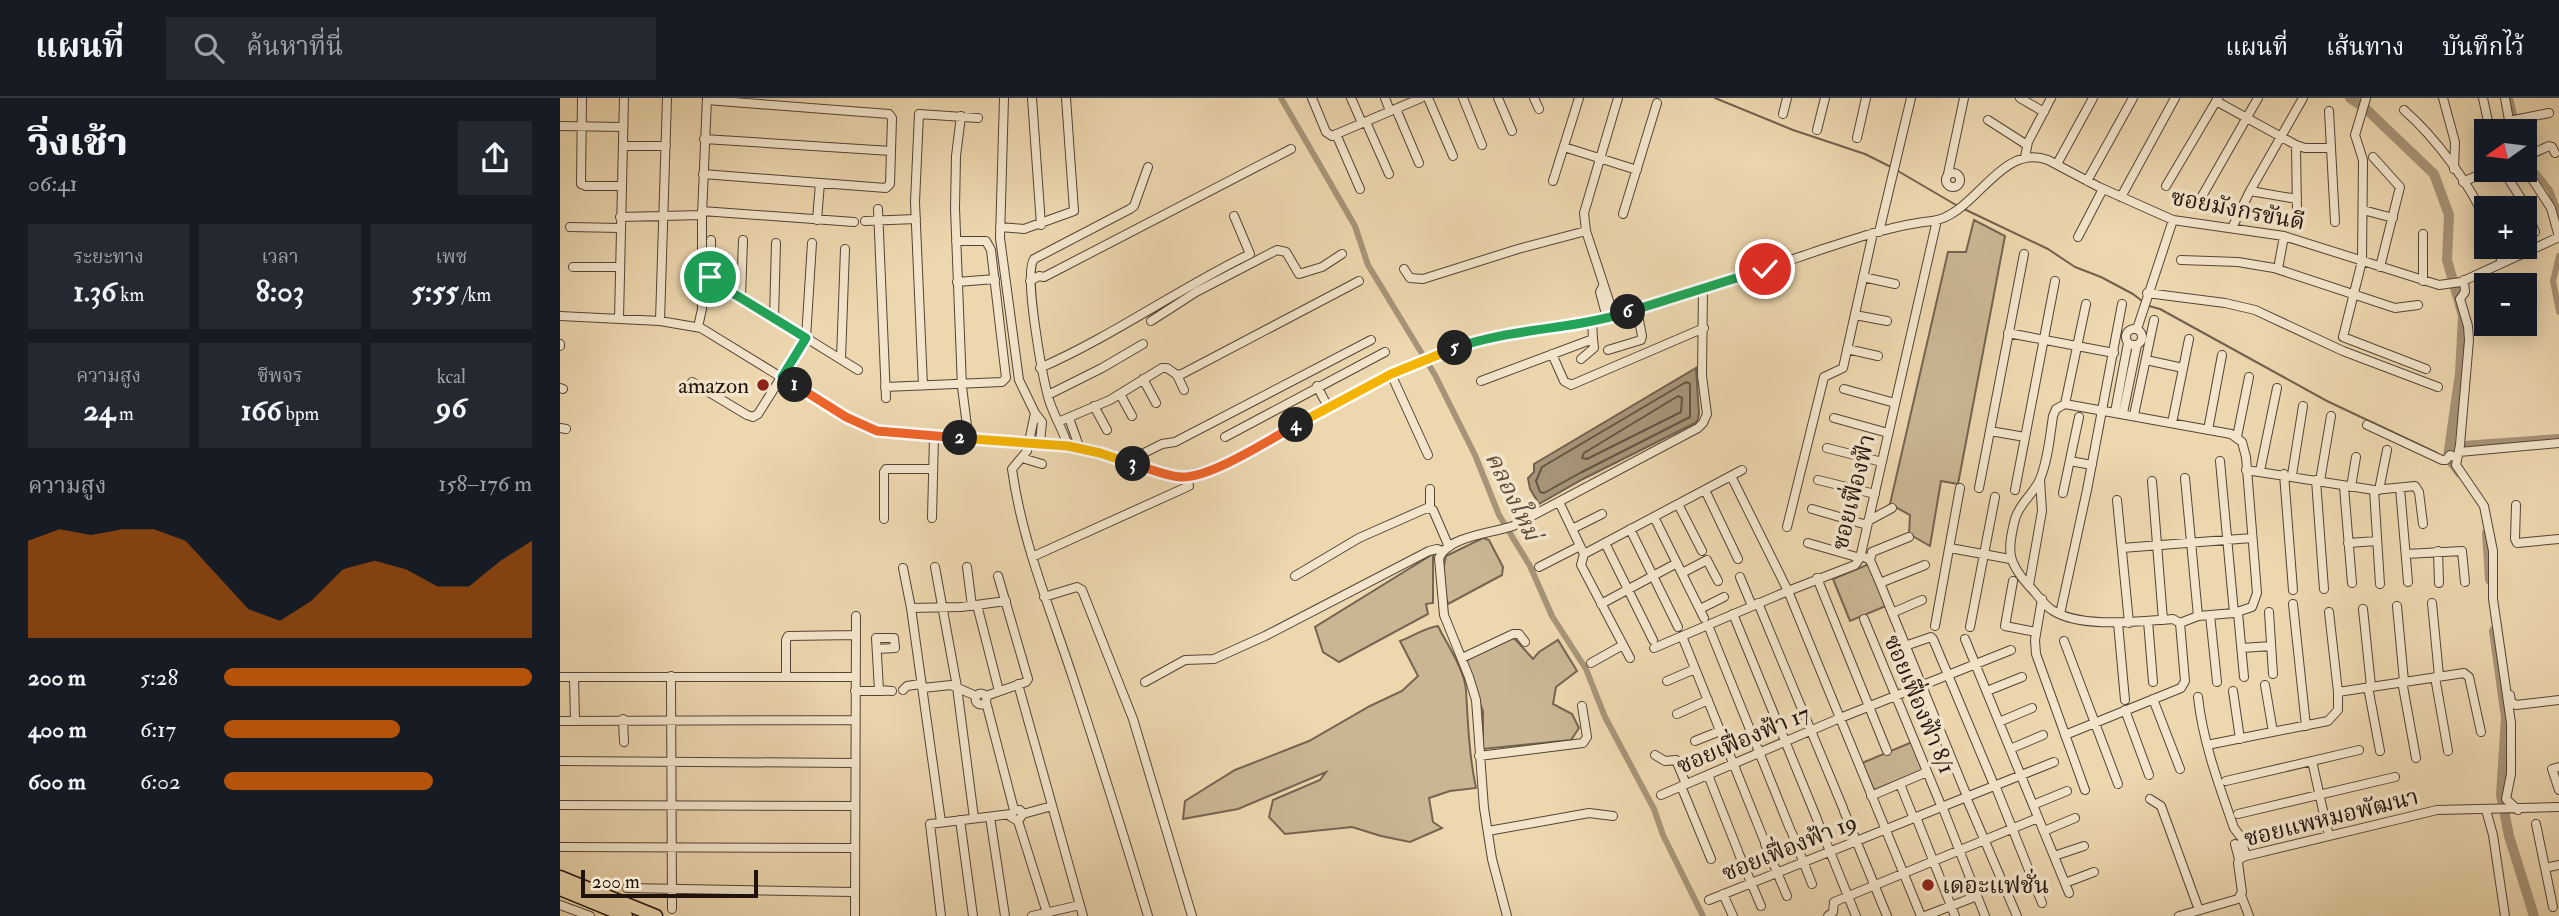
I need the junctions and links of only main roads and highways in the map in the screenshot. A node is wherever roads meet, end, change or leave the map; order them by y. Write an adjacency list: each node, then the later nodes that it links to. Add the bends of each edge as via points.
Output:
1 (560, 877): 4 (highway)
2 (560, 889): 3 (highway)
3 (626, 916)
4 (656, 916)

